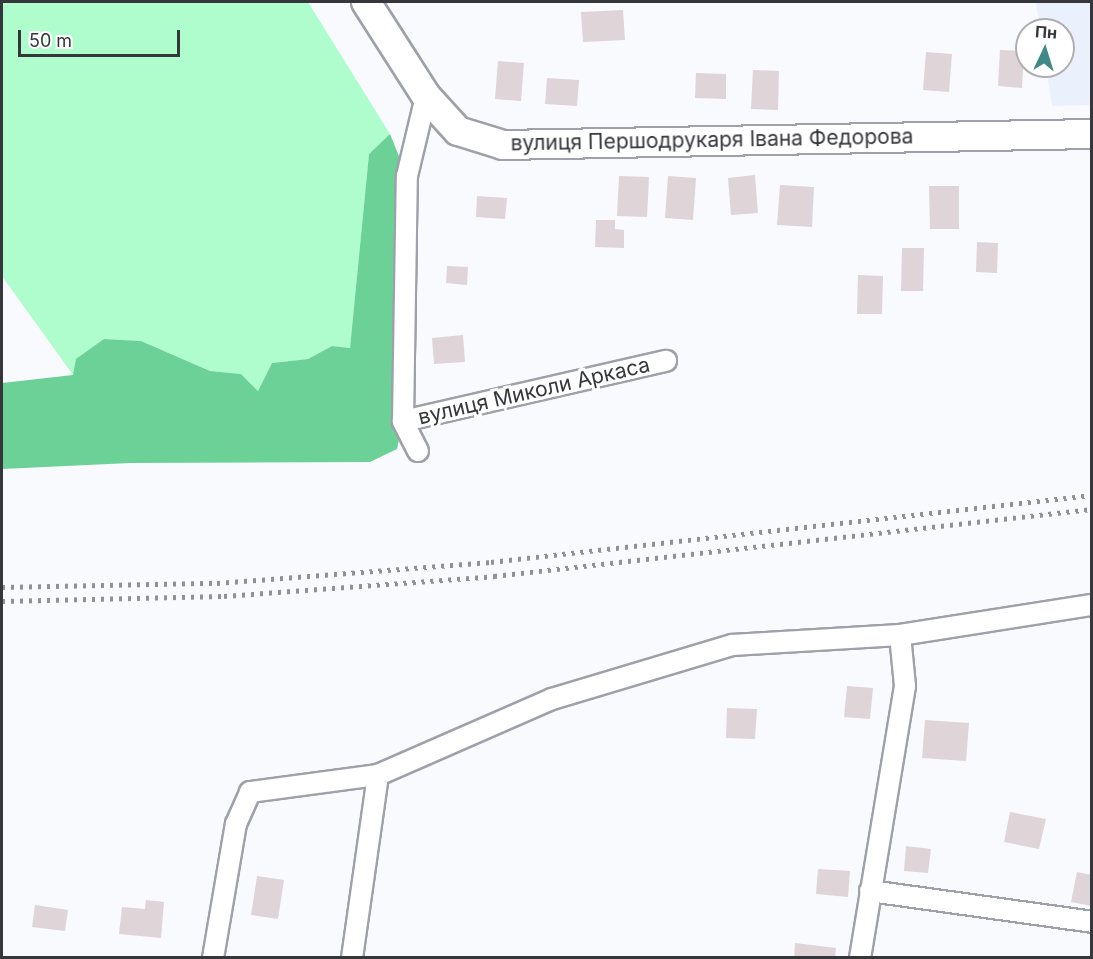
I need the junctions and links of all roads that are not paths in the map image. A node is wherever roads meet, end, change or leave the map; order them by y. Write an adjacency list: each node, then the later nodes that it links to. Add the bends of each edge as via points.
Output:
1 (366, 2): 2 (street, вулиця Першодрукаря Івана Федорова)
2 (426, 96): 3 (street, вулиця Першодрукаря Івана Федорова, via 458,131 503,145); 5 (street, вулиця Миколи Аркаса, via 406,177)
3 (1092, 134)
4 (666, 361): 5 (street, вулиця Миколи Аркаса)
5 (403, 421): 6 (street, вулиця Миколи Аркаса)
6 (418, 452)
7 (1092, 605): 8 (street)
8 (900, 635): 9 (street, via 732,645 552,699); 10 (street, via 905,686)
9 (378, 776): 12 (street, via 250,792 236,824); 13 (street)
10 (870, 891): 11 (street); 14 (street)
11 (1092, 922)
12 (213, 957)
13 (352, 957)
14 (860, 957)

